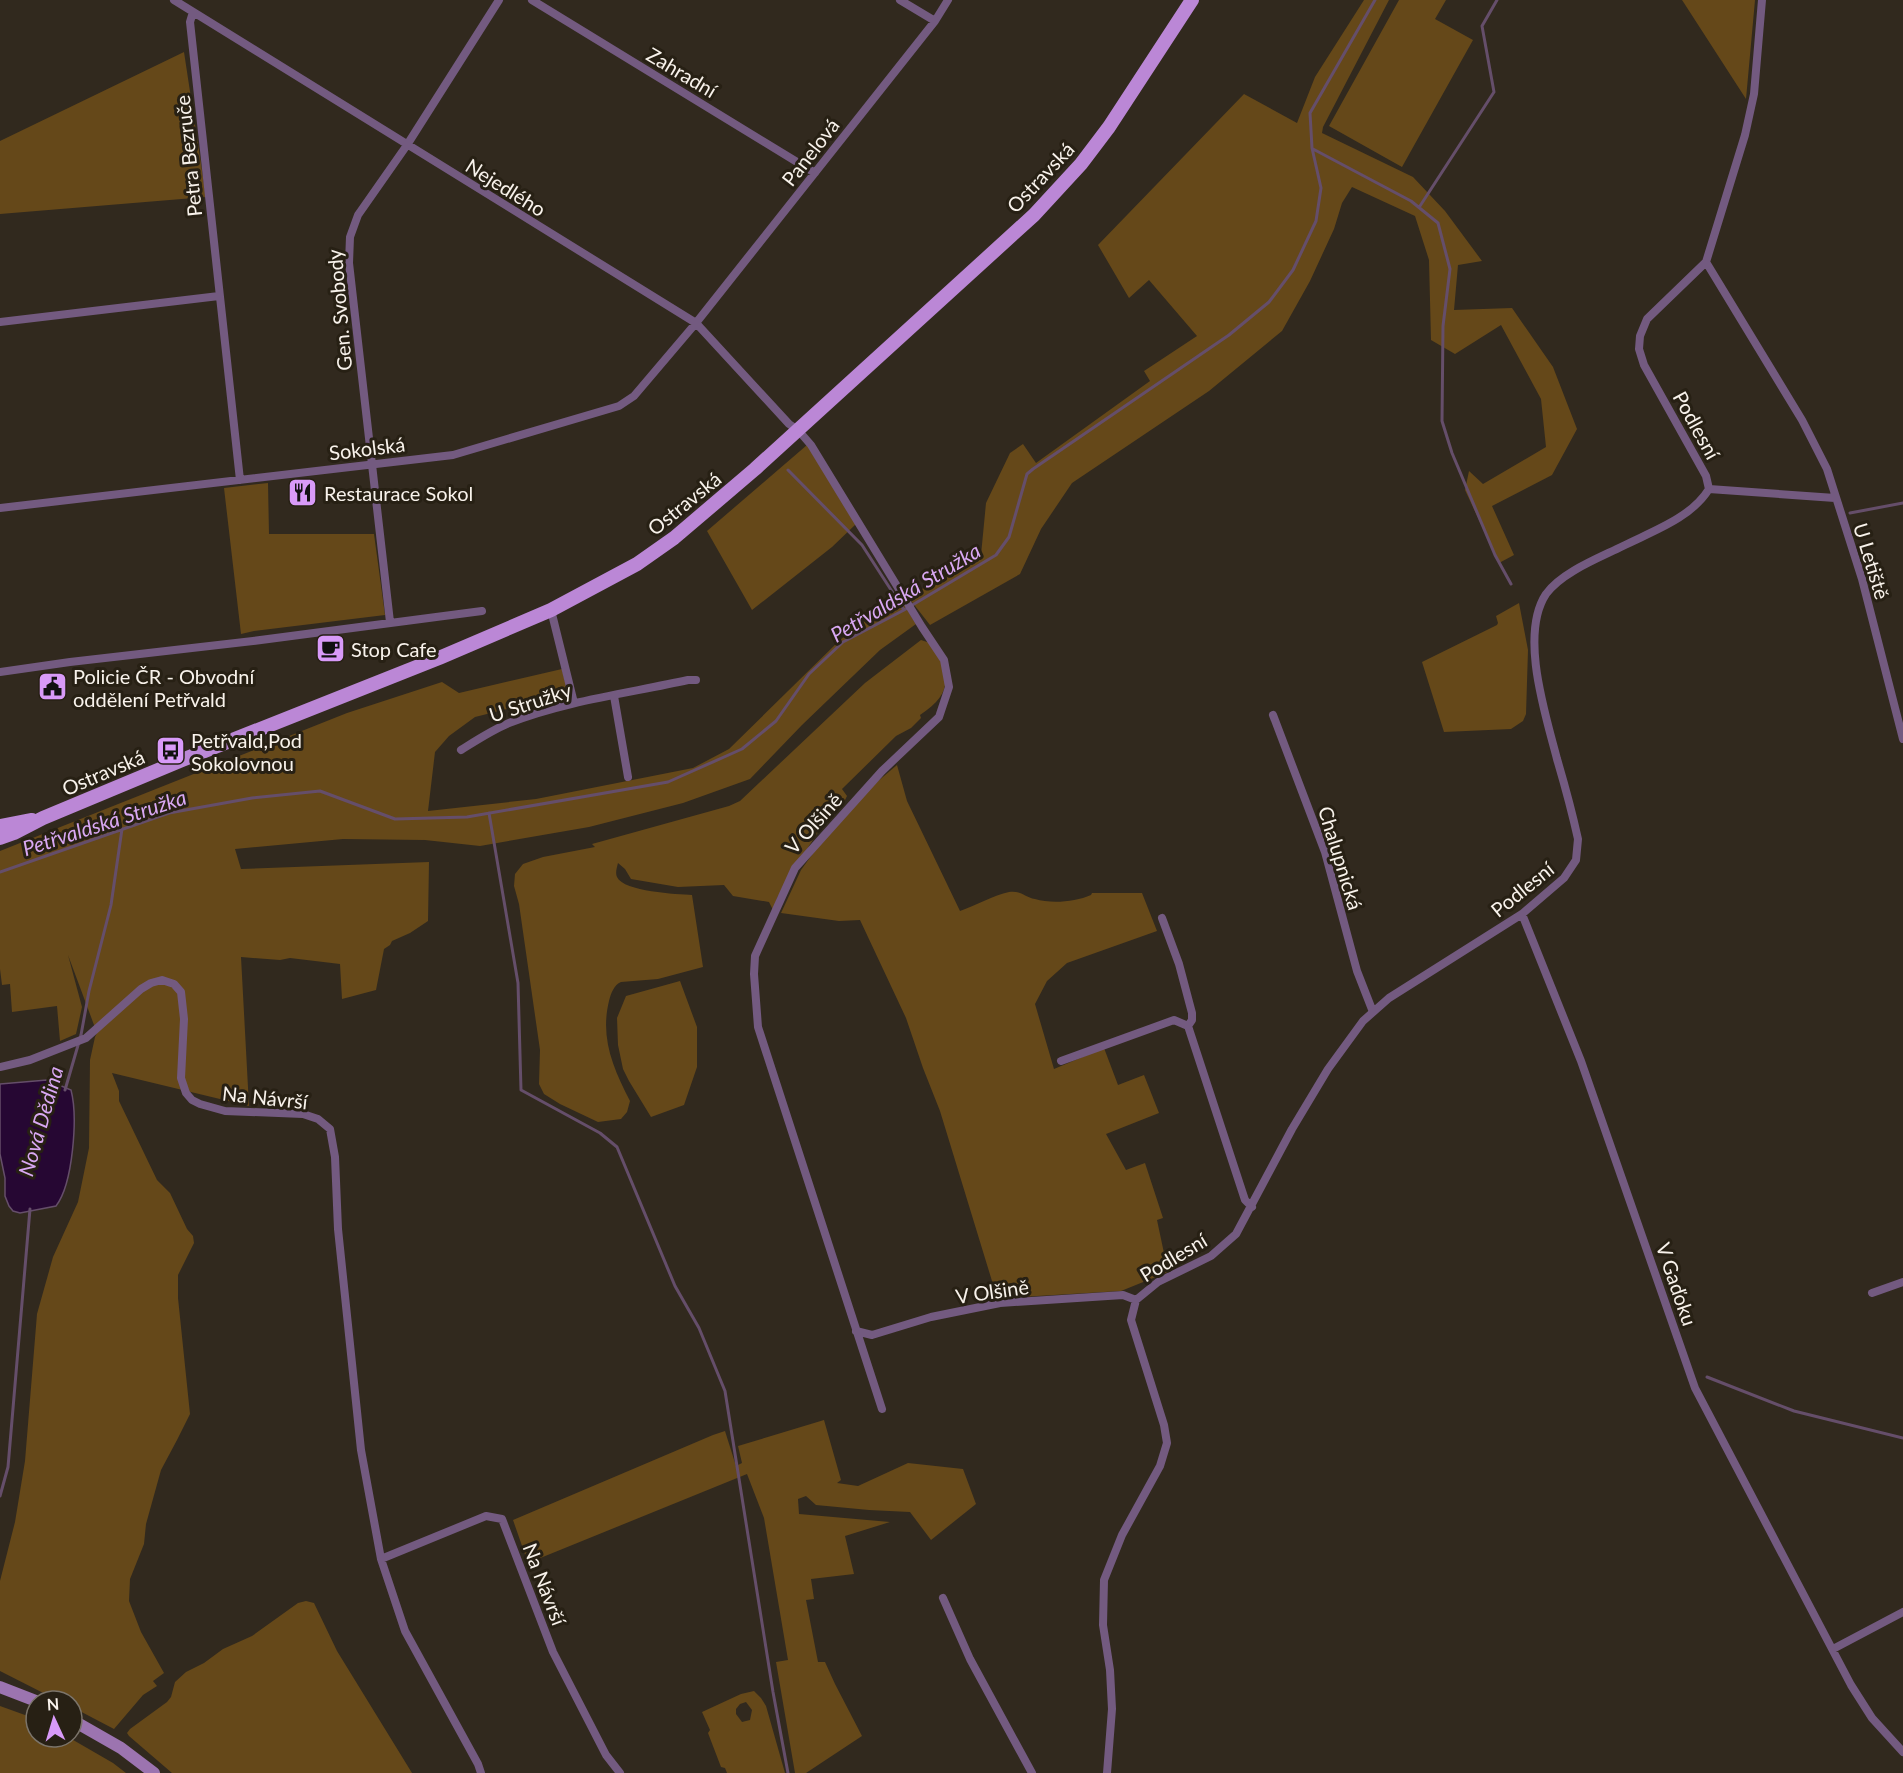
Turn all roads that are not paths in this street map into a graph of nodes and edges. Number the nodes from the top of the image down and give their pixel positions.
1 (174, 0) edge
2 (499, 0) edge
3 (532, 0) edge
4 (900, 0) edge
5 (948, 0) edge
6 (1192, 0) edge
7 (1762, 0) edge
8 (193, 12) junction
9 (935, 21) junction
10 (407, 145) junction
11 (815, 173) junction
12 (1706, 262) junction
13 (219, 296) junction
14 (0, 322) edge
15 (696, 323) junction
16 (798, 430) junction
17 (372, 465) junction
18 (240, 480) junction
19 (1709, 489) junction
20 (1835, 498) junction
21 (0, 508) edge
22 (551, 610) junction
23 (482, 611) dead end
24 (390, 622) junction
25 (0, 672) edge
26 (696, 681) dead end
27 (614, 696) junction
28 (574, 703) junction
29 (1273, 715) dead end
30 (1903, 739) edge
31 (461, 750) dead end
32 (628, 777) dead end
33 (43, 818) junction
34 (0, 826) edge
35 (0, 838) edge
36 (1522, 915) junction
37 (1162, 918) dead end
38 (1373, 1012) junction
39 (1188, 1026) junction
40 (1061, 1061) dead end
41 (0, 1067) edge
42 (1252, 1207) junction
43 (1903, 1282) edge
44 (1872, 1293) dead end
45 (1136, 1300) junction
46 (855, 1330) junction
47 (882, 1409) dead end
48 (381, 1559) junction
49 (944, 1598) dead end
50 (1903, 1612) edge
51 (1833, 1649) junction
52 (0, 1687) edge
53 (24, 1696) edge
54 (84, 1727) edge
55 (1903, 1752) edge
56 (154, 1773) edge
57 (481, 1773) edge
58 (620, 1773) edge
59 (1032, 1773) edge
60 (1107, 1773) edge

1 - 8 street, Nejedlého
2 - 10 street, Gen. Svobody
3 - 11 street, Zahradní
4 - 9 street
5 - 9 street, Panelová
6 - 16 main road, Ostravská
7 - 12 street, Podlesní
8 - 10 street, Nejedlého
8 - 13 street, Petra Bezruče
9 - 11 street, Panelová
10 - 15 street, Nejedlého
10 - 17 street, Gen. Svobody
11 - 15 street, Panelová
12 - 19 street, Podlesní
12 - 20 street, U Letiště
13 - 14 street
13 - 18 street, Petra Bezruče
15 - 16 street, Nejedlého
15 - 17 street, Sokolská
16 - 22 main road, Ostravská
16 - 46 street, V Olšině
17 - 18 street, Sokolská
17 - 24 street, Gen. Svobody
18 - 21 street, Sokolská
19 - 20 street
19 - 36 street, Podlesní
20 - 30 street, U Letiště
22 - 28 street
22 - 33 main road, Ostravská
23 - 24 street
24 - 25 street
26 - 27 street, U Stružky
27 - 28 street, U Stružky
27 - 32 street
28 - 31 street, U Stružky
29 - 38 street, Chalupnická
33 - 34 main road, Ostravská
33 - 35 main road, Ostravská
36 - 38 street, Podlesní
36 - 51 street, V Gaďoku
37 - 39 street
38 - 42 street, Podlesní
39 - 40 street
39 - 42 street
41 - 48 street, Na Návrší
42 - 45 street, Podlesní
43 - 44 street
45 - 46 street, V Olšině
45 - 60 street, Podlesní
46 - 47 street, V Olšině
48 - 57 street, Na Návrší
48 - 58 street, Na Návrší
49 - 59 street
50 - 51 street
51 - 55 street, V Gaďoku
52 - 53 street
54 - 56 street

